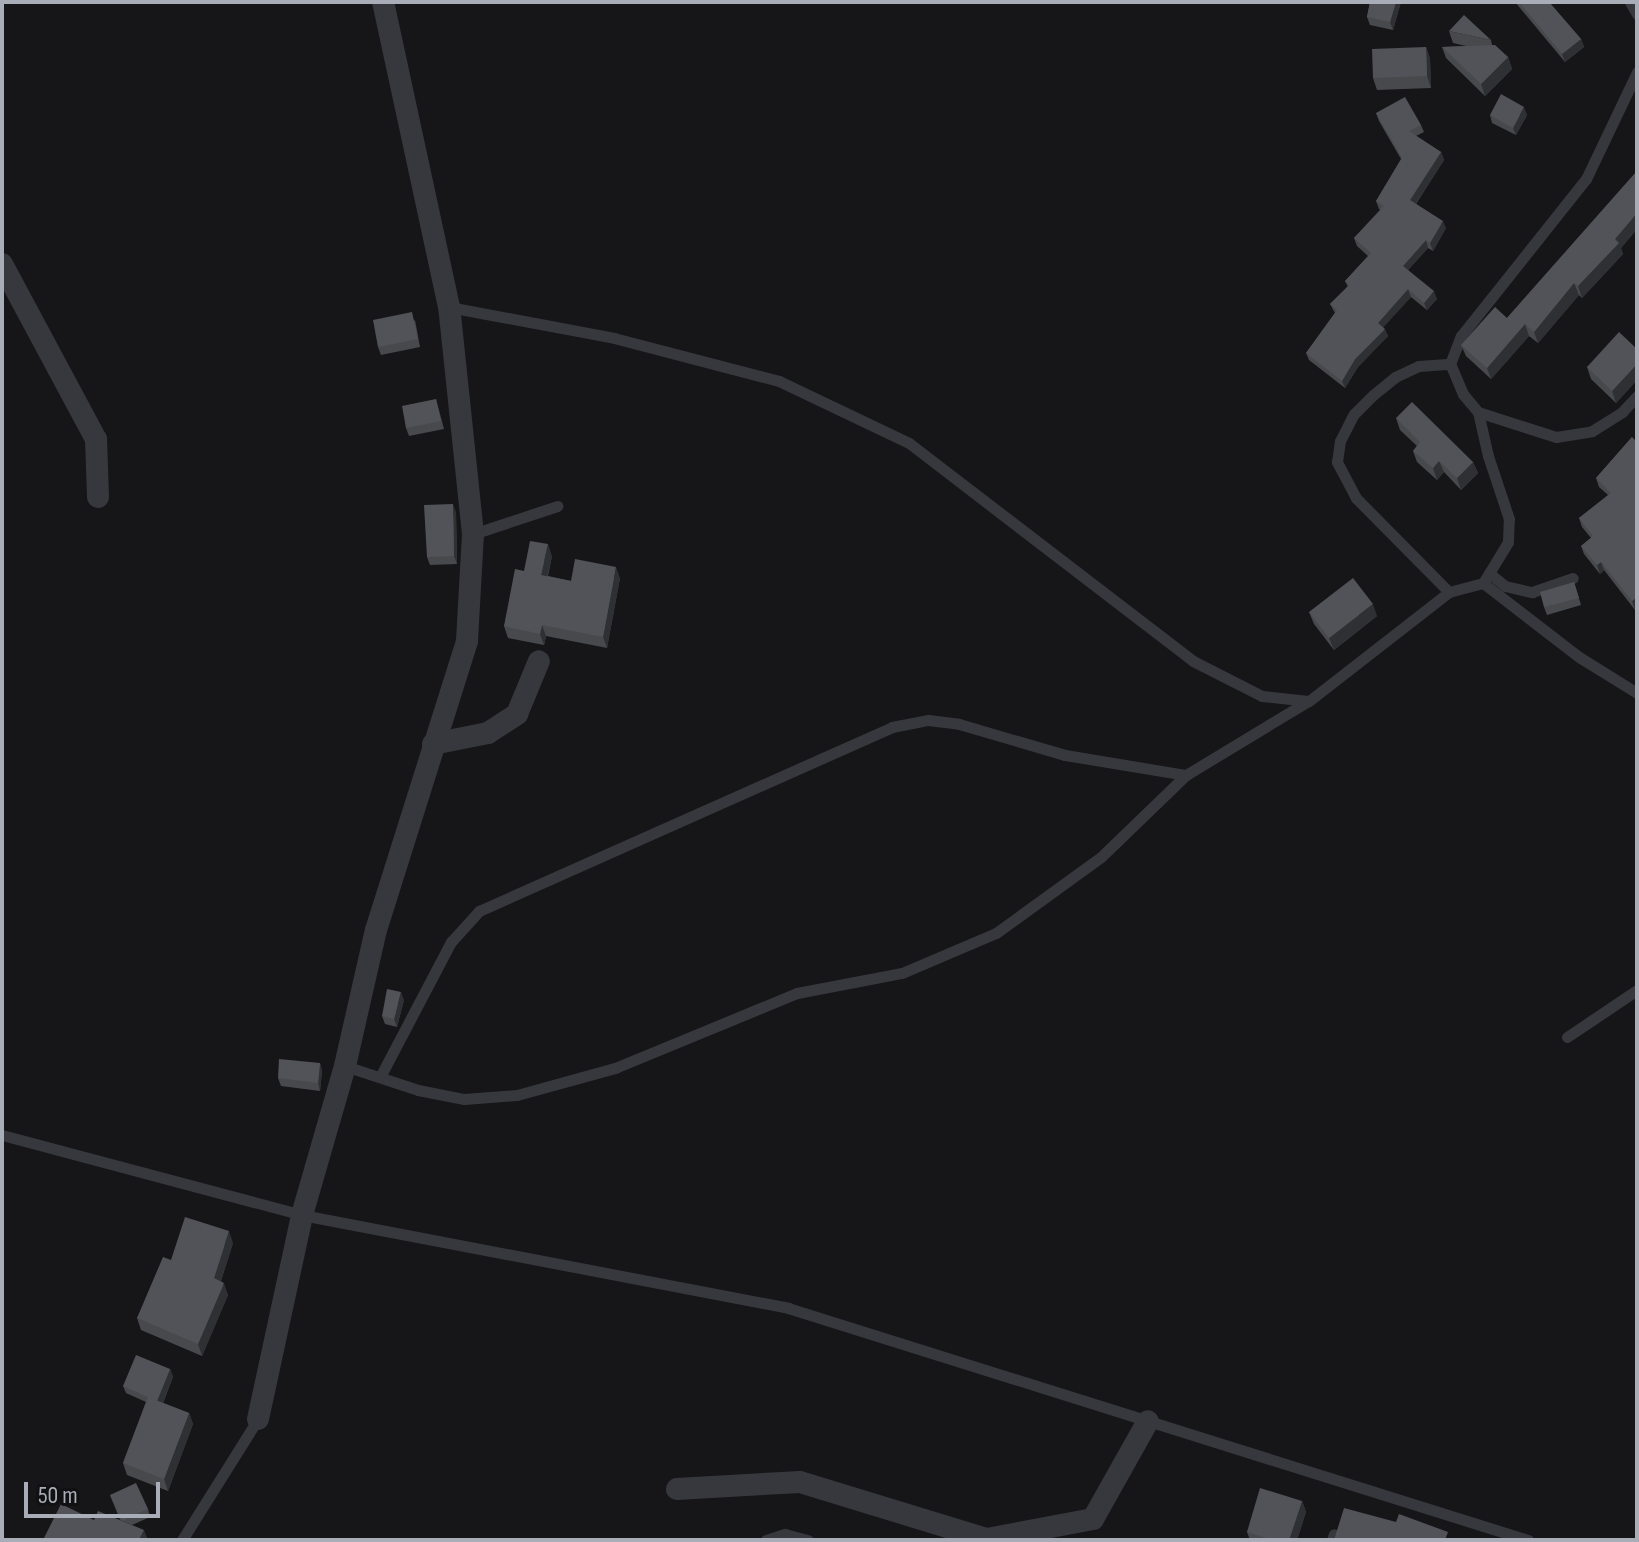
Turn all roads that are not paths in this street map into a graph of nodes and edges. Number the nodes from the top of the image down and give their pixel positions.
1 (383, 2) edge
2 (1630, 2) edge
3 (1637, 14) edge
4 (1637, 72) edge
5 (2, 264) edge
6 (449, 307) junction
7 (1450, 364) junction
8 (1637, 396) edge
9 (1478, 412) junction
10 (98, 497) dead end
11 (557, 506) dead end
12 (473, 534) junction
13 (1486, 578) junction
14 (1573, 578) dead end
15 (1449, 592) junction
16 (539, 661) dead end
17 (1637, 693) edge
18 (1309, 701) junction
19 (433, 744) junction
20 (1186, 775) junction
21 (1637, 990) edge
22 (1567, 1037) dead end
23 (345, 1066) junction
24 (380, 1077) junction
25 (2, 1135) edge
26 (302, 1215) junction
27 (258, 1419) joint
28 (1148, 1421) junction
29 (677, 1489) dead end
30 (182, 1540) edge
31 (766, 1540) edge
32 (808, 1540) edge
33 (1528, 1540) edge

1 - 6 street
2 - 3 lane
4 - 7 lane
5 - 10 street
6 - 12 street
6 - 18 lane
7 - 9 lane
7 - 15 lane
8 - 9 lane
9 - 13 lane
11 - 12 lane
12 - 19 street
13 - 14 lane
13 - 15 lane
13 - 17 lane
15 - 18 lane
16 - 19 street
18 - 20 lane
19 - 23 street
20 - 24 lane
20 - 24 lane
21 - 22 lane
23 - 24 lane
23 - 26 street
25 - 26 lane
26 - 27 street
26 - 28 lane
27 - 30 lane
28 - 29 street
28 - 33 lane
31 - 32 lane

